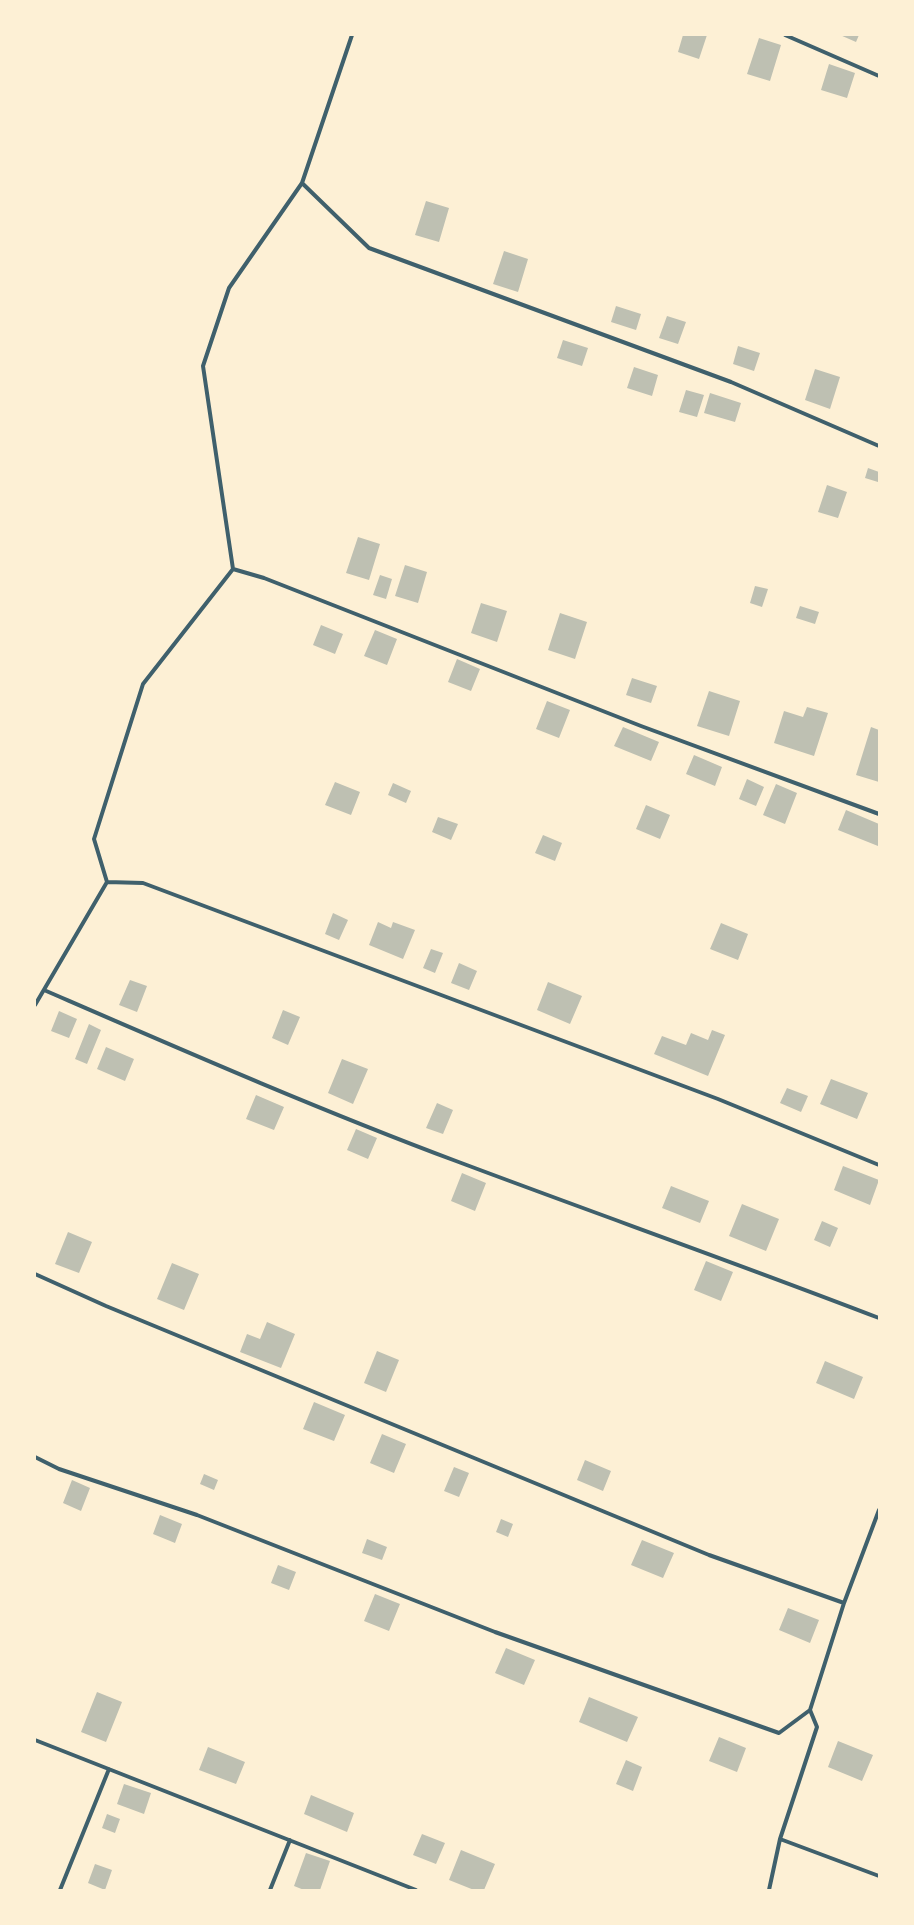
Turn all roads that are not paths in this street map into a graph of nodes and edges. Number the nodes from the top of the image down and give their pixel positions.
1 (352, 35) edge
2 (785, 35) edge
3 (879, 76) edge
4 (302, 183) junction
5 (879, 446) edge
6 (232, 569) junction
7 (879, 814) edge
8 (107, 882) junction
9 (44, 990) junction
10 (35, 1006) edge
11 (879, 1165) edge
12 (35, 1274) edge
13 (879, 1318) edge
14 (35, 1457) edge
15 (879, 1510) edge
16 (844, 1603) junction
17 (810, 1710) junction
18 (35, 1740) edge
19 (109, 1769) junction
20 (780, 1839) junction
21 (290, 1840) junction
22 (879, 1876) edge
23 (60, 1890) edge
24 (270, 1890) edge
25 (416, 1890) edge
26 (768, 1890) edge

1 - 4 lane
2 - 3 lane
4 - 5 lane
4 - 6 lane
6 - 7 lane
6 - 8 lane
8 - 9 lane
8 - 11 lane
9 - 10 lane
9 - 13 lane
12 - 16 lane
14 - 17 lane
15 - 16 lane
16 - 17 lane
17 - 20 lane
18 - 19 lane
19 - 21 lane
19 - 23 lane
20 - 22 lane
20 - 26 lane
21 - 24 lane
21 - 25 lane

